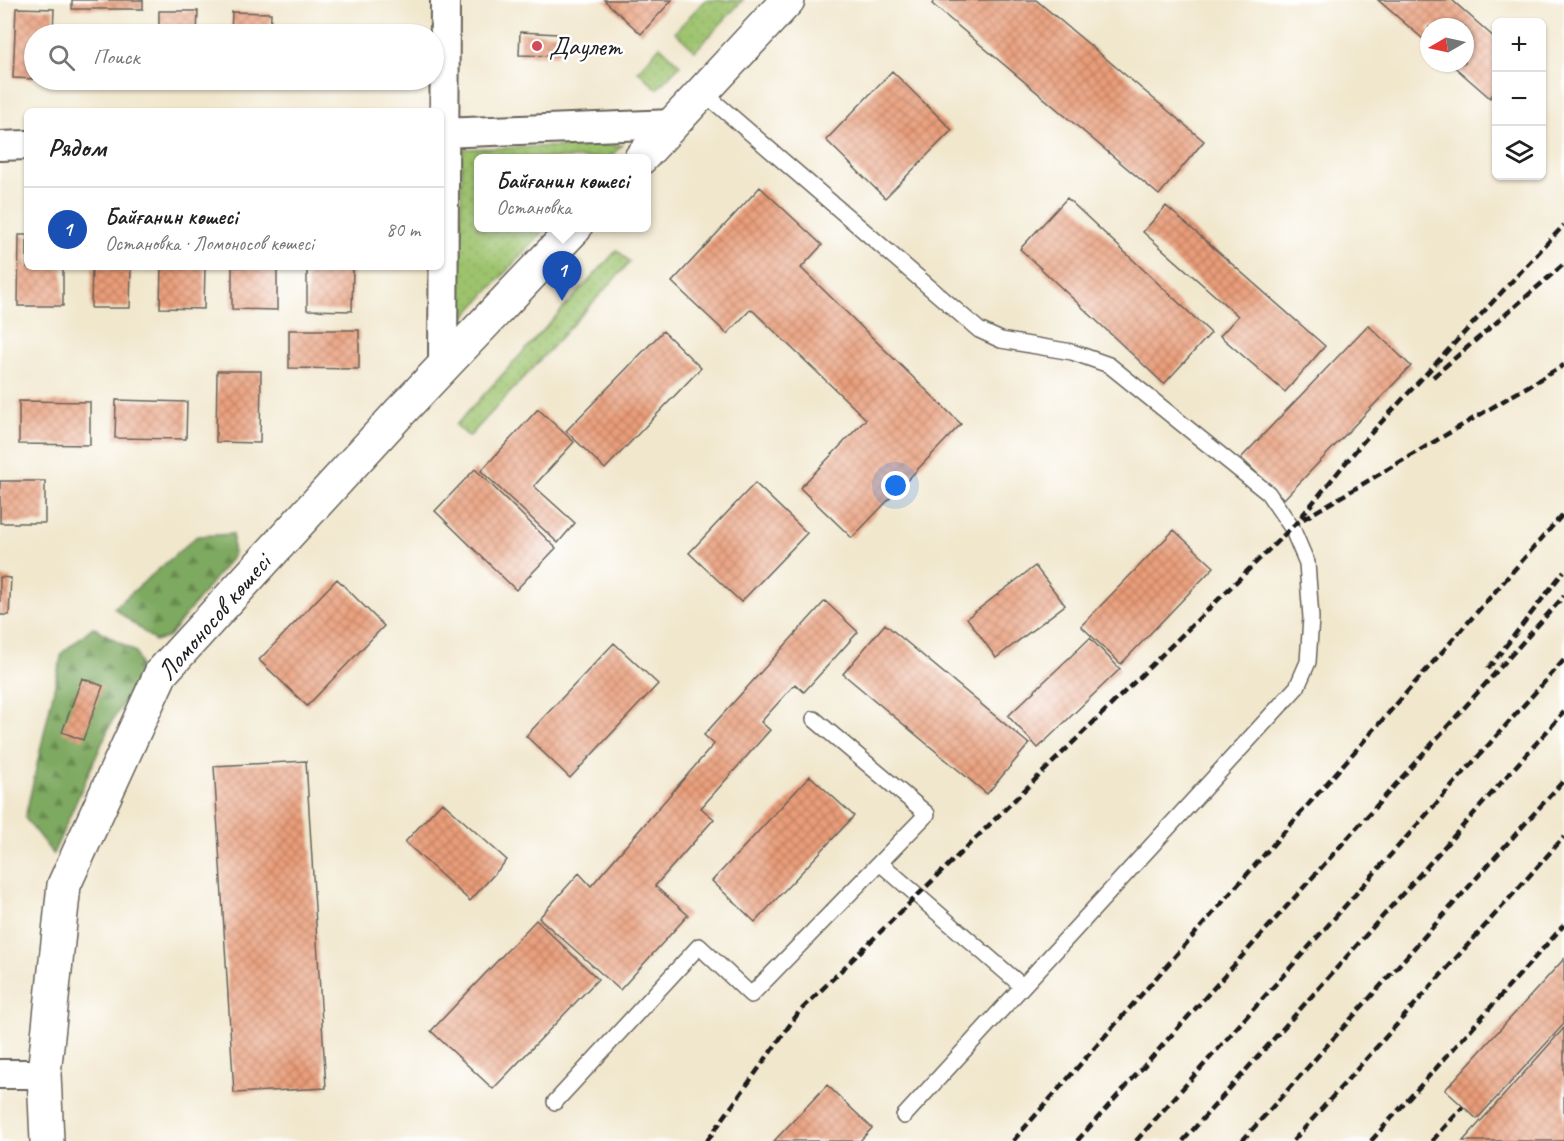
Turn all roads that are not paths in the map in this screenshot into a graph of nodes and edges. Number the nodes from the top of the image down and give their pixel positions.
1 (445, 0) edge
2 (788, 0) edge
3 (444, 66) edge
4 (444, 90) edge
5 (704, 92) junction
6 (443, 108) edge
7 (673, 124) junction
8 (444, 133) edge
9 (24, 145) edge
10 (0, 146) edge
11 (646, 154) edge
12 (571, 232) edge
13 (443, 270) edge
14 (443, 365) junction
15 (814, 719) dead end
16 (880, 863) junction
17 (1022, 986) junction
18 (0, 1074) edge
19 (44, 1074) junction
20 (555, 1102) dead end
21 (904, 1116) dead end
22 (47, 1141) edge

1 - 3 street
2 - 5 street
4 - 6 street
5 - 7 street
5 - 17 lane
7 - 8 street
7 - 11 street
9 - 10 street
12 - 14 street, Ломоносов көшесі
13 - 14 street
14 - 19 street, Ломоносов көшесі
15 - 16 lane
16 - 17 lane
16 - 20 lane
17 - 21 lane
18 - 19 street
19 - 22 street, Ломоносов көшесі

